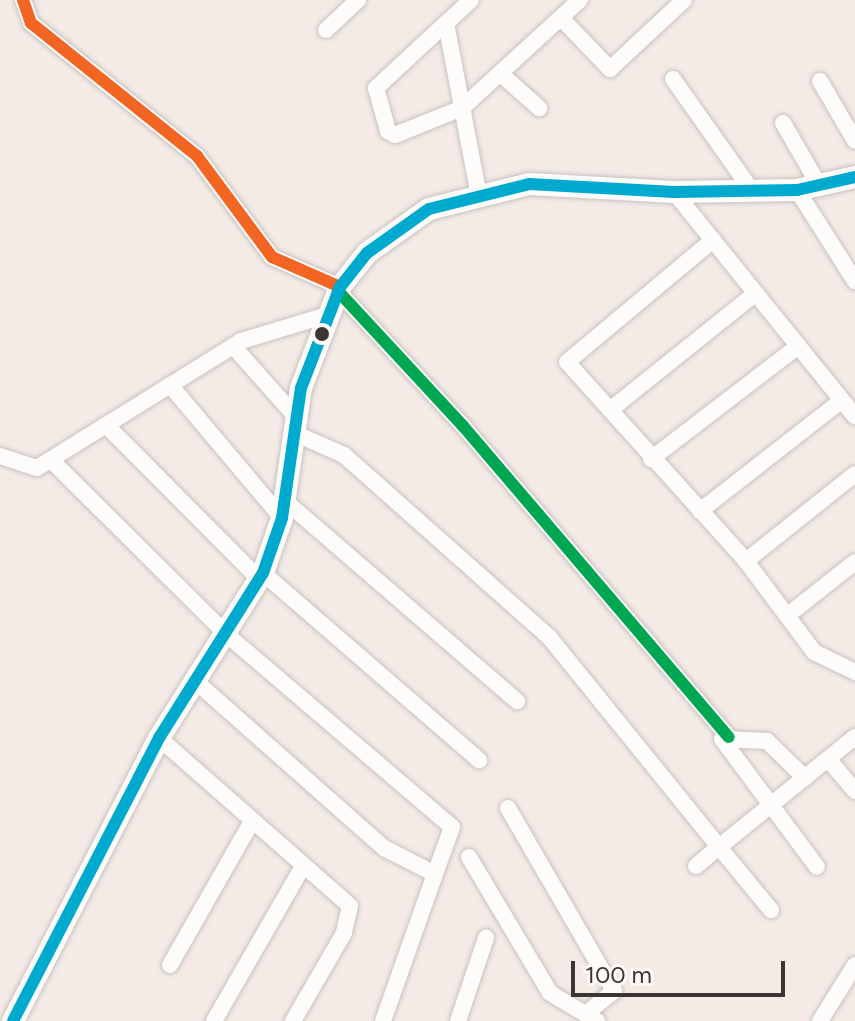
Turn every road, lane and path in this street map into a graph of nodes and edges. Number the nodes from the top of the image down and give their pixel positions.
1 (23, 0) edge
2 (358, 0) edge
3 (471, 0) edge
4 (580, 0) edge
5 (684, 0) edge
6 (561, 18) junction
7 (446, 23) junction
8 (326, 30) dead end
9 (502, 75) junction
10 (673, 79) dead end
11 (820, 81) dead end
12 (462, 108) junction
13 (539, 108) dead end
14 (783, 123) dead end
15 (855, 141) edge
16 (855, 177) edge
17 (750, 188) junction
18 (808, 188) junction
19 (674, 192) junction
20 (479, 196) junction
21 (713, 240) junction
22 (855, 281) edge
23 (339, 289) junction
24 (756, 293) junction
25 (327, 315) junction
26 (233, 346) junction
27 (798, 346) junction
28 (170, 385) junction
29 (842, 400) junction
30 (610, 410) junction
31 (855, 416) edge
32 (106, 425) junction
33 (295, 425) junction
34 (0, 456) edge
35 (651, 459) junction
36 (52, 461) junction
37 (855, 474) edge
38 (283, 509) junction
39 (700, 511) junction
40 (746, 561) junction
41 (855, 562) edge
42 (261, 576) junction
43 (788, 615) junction
44 (226, 634) junction
45 (853, 665) edge
46 (194, 680) junction
47 (517, 701) dead end
48 (729, 737) junction
49 (855, 737) edge
50 (159, 738) junction
51 (828, 759) junction
52 (479, 760) dead end
53 (805, 778) junction
54 (855, 791) edge
55 (508, 808) dead end
56 (769, 808) junction
57 (252, 821) junction
58 (719, 847) junction
59 (469, 857) dead end
60 (303, 866) junction
61 (696, 866) dead end
62 (817, 867) dead end
63 (435, 874) junction
64 (771, 910) dead end
65 (486, 938) dead end
66 (170, 965) dead end
67 (855, 965) edge
68 (592, 1018) edge
69 (13, 1021) edge
70 (214, 1021) edge
71 (293, 1021) edge
72 (383, 1021) edge
73 (458, 1021) edge
74 (820, 1021) edge

1 - 23 street
2 - 8 street
3 - 7 street
4 - 6 street
5 - 6 street
6 - 9 street
7 - 12 street
7 - 12 street
9 - 12 street
9 - 13 street
10 - 17 street
11 - 15 street
12 - 20 street
14 - 18 street
16 - 18 main road
17 - 18 main road
17 - 19 main road
18 - 22 street
19 - 20 main road
19 - 21 street
20 - 23 main road
21 - 24 street
21 - 30 street
23 - 25 main road
23 - 48 street
24 - 27 street
24 - 30 street
25 - 26 street
25 - 33 main road
26 - 28 street
26 - 33 street
27 - 29 street
27 - 35 street
28 - 32 street
28 - 38 street
29 - 31 street
29 - 39 street
30 - 35 street
32 - 36 street
32 - 42 street
33 - 38 main road
33 - 58 street
34 - 36 street
35 - 39 street
36 - 44 street
37 - 40 street
38 - 42 main road
38 - 47 street
39 - 40 street
40 - 43 street
41 - 43 street
42 - 44 main road
42 - 52 street
43 - 45 street
44 - 46 main road
44 - 63 street
46 - 50 main road
46 - 63 street
48 - 53 street
48 - 56 street
49 - 51 street
50 - 57 street
50 - 69 main road
51 - 53 street
51 - 54 street
53 - 56 street
55 - 68 street
56 - 58 street
56 - 62 street
57 - 60 street
57 - 66 street
58 - 61 street
58 - 64 street
59 - 68 street
60 - 70 street
60 - 71 street
63 - 72 street
65 - 73 street
67 - 74 street

